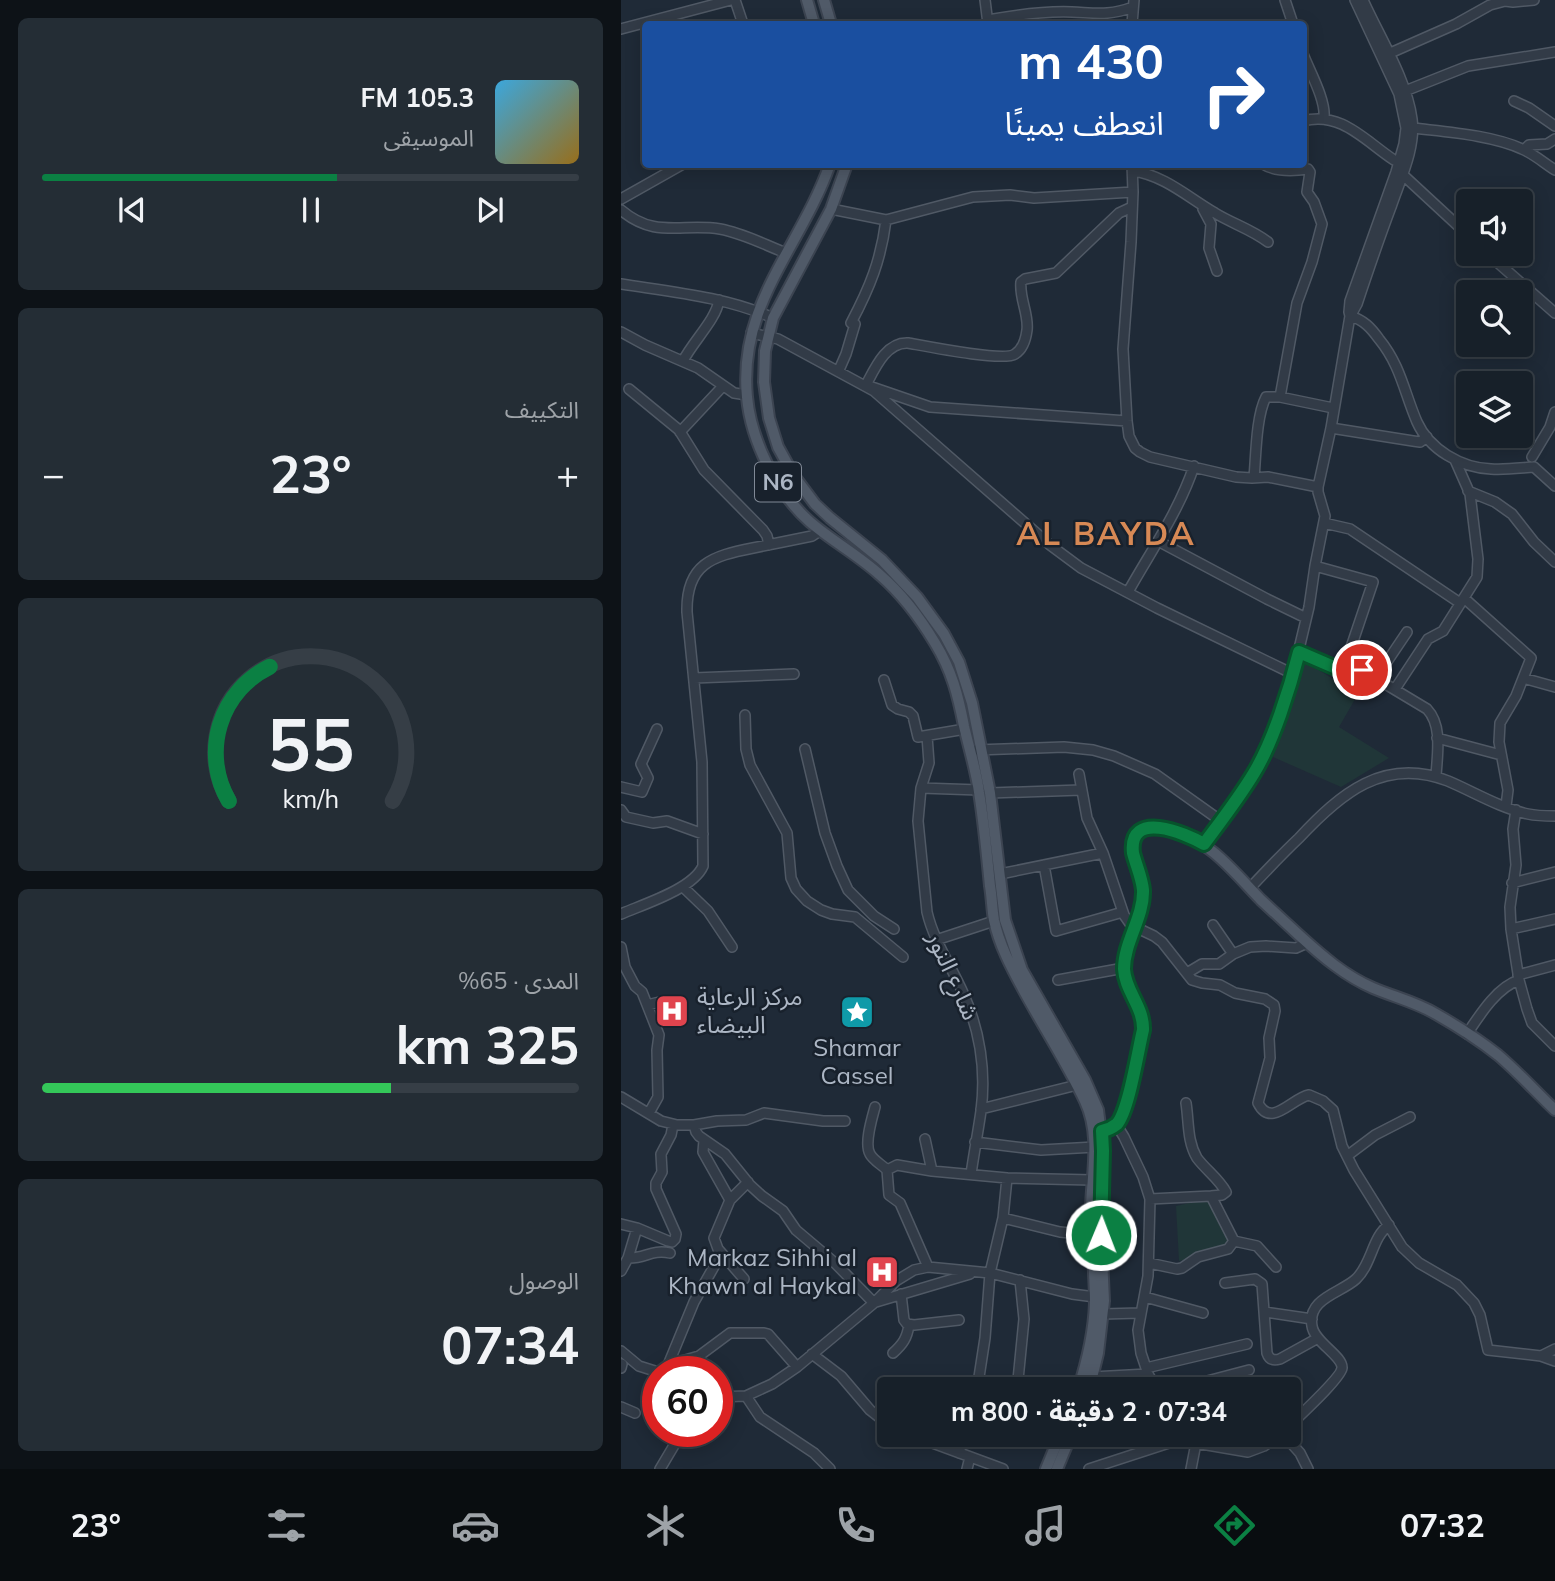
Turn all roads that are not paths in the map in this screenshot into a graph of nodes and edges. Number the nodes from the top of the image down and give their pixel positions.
1 (733, 0) edge
2 (807, 0) edge
3 (824, 0) edge
4 (985, 0) edge
5 (1285, 0) edge
6 (1355, 0) edge
7 (1363, 0) edge
8 (1534, 0) edge
9 (1133, 4) edge
10 (652, 21) edge
11 (742, 21) edge
12 (813, 21) edge
13 (830, 21) edge
14 (988, 21) edge
15 (993, 21) edge
16 (1291, 21) edge
17 (642, 24) edge
18 (621, 29) edge
19 (1555, 52) edge
20 (1388, 54) junction
21 (1307, 64) edge
22 (1405, 91) junction
23 (1514, 101) dead end
24 (1325, 118) junction
25 (1307, 120) edge
26 (1555, 126) edge
27 (1413, 128) junction
28 (1555, 139) edge
29 (1524, 149) junction
30 (1402, 163) junction
31 (676, 168) edge
32 (829, 168) edge
33 (845, 168) edge
34 (1133, 168) edge
35 (1272, 168) edge
36 (1555, 170) edge
37 (1399, 173) junction
38 (1133, 192) junction
39 (621, 199) edge
40 (1200, 204) junction
41 (1132, 207) junction
42 (830, 209) junction
43 (621, 210) edge
44 (886, 220) junction
45 (1456, 224) edge
46 (1268, 242) dead end
47 (786, 253) junction
48 (1502, 266) edge
49 (1217, 271) dead end
50 (621, 284) edge
51 (719, 300) junction
52 (758, 311) junction
53 (1555, 313) edge
54 (1350, 317) junction
55 (773, 318) junction
56 (621, 332) edge
57 (751, 333) junction
58 (767, 336) junction
59 (683, 361) junction
60 (839, 370) junction
61 (866, 385) junction
62 (723, 386) junction
63 (629, 389) dead end
64 (747, 395) junction
65 (1280, 397) junction
66 (1333, 408) junction
67 (1555, 412) edge
68 (1127, 421) junction
69 (1331, 428) junction
70 (681, 432) junction
71 (1427, 437) junction
72 (1532, 457) dead end
73 (1455, 460) junction
74 (1194, 467) junction
75 (1254, 478) junction
76 (1555, 486) edge
77 (1319, 487) junction
78 (1468, 491) junction
79 (830, 518) junction
80 (1324, 523) junction
81 (821, 530) junction
82 (1158, 541) junction
83 (769, 545) junction
84 (1555, 562) edge
85 (1315, 566) junction
86 (1128, 592) junction
87 (1462, 600) junction
88 (1306, 618) junction
89 (1407, 632) dead end
90 (1299, 652) junction
91 (1343, 671) junction
92 (794, 674) dead end
93 (1293, 674) junction
94 (694, 678) junction
95 (1376, 678) junction
96 (1523, 678) junction
97 (884, 680) dead end
98 (1555, 687) edge
99 (1395, 689) junction
100 (745, 715) dead end
101 (657, 729) dead end
102 (965, 729) junction
103 (927, 736) junction
104 (1437, 738) junction
105 (805, 749) dead end
106 (976, 750) junction
107 (1501, 755) junction
108 (1079, 774) dead end
109 (1437, 777) junction
110 (621, 787) edge
111 (921, 788) junction
112 (1081, 790) junction
113 (984, 791) junction
114 (1511, 808) junction
115 (621, 810) edge
116 (1555, 816) edge
117 (1221, 821) junction
118 (703, 834) junction
119 (1204, 844) junction
120 (1103, 853) junction
121 (1044, 865) junction
122 (1555, 872) edge
123 (1000, 874) junction
124 (1512, 883) junction
125 (683, 887) junction
126 (1250, 888) junction
127 (1123, 912) junction
128 (621, 914) edge
129 (1555, 919) edge
130 (994, 921) junction
131 (1213, 925) dead end
132 (1135, 928) junction
133 (894, 929) dead end
134 (1511, 929) junction
135 (936, 940) junction
136 (1308, 943) junction
137 (621, 947) edge
138 (732, 947) dead end
139 (1233, 954) junction
140 (903, 957) dead end
141 (1555, 965) edge
142 (1124, 968) junction
143 (1187, 973) junction
144 (1518, 977) junction
145 (1058, 980) dead end
146 (664, 1001) dead end
147 (647, 1005) junction
148 (1467, 1034) junction
149 (1555, 1046) edge
150 (1077, 1085) junction
151 (621, 1097) edge
152 (1186, 1103) dead end
153 (875, 1107) dead end
154 (981, 1109) junction
155 (1555, 1110) edge
156 (649, 1113) junction
157 (1410, 1117) dead end
158 (845, 1121) dead end
159 (1116, 1124) junction
160 (673, 1125) junction
161 (694, 1125) junction
162 (1102, 1131) junction
163 (925, 1139) dead end
164 (704, 1140) junction
165 (975, 1142) junction
166 (1095, 1147) junction
167 (1347, 1156) junction
168 (887, 1170) junction
169 (932, 1171) junction
170 (971, 1174) junction
171 (1007, 1178) junction
172 (1092, 1180) junction
173 (748, 1182) junction
174 (1211, 1196) junction
175 (1150, 1199) junction
176 (730, 1200) junction
177 (1003, 1218) junction
178 (621, 1224) edge
179 (1389, 1225) junction
180 (637, 1228) junction
181 (1091, 1235) junction
182 (1234, 1241) junction
183 (670, 1253) dead end
184 (721, 1254) junction
185 (628, 1258) junction
186 (1149, 1263) junction
187 (928, 1267) junction
188 (1276, 1267) dead end
189 (621, 1271) edge
190 (986, 1273) junction
191 (744, 1279) dead end
192 (1020, 1280) junction
193 (1225, 1283) dead end
194 (901, 1294) junction
195 (1095, 1297) junction
196 (1145, 1297) junction
197 (874, 1303) junction
198 (1203, 1312) dead end
199 (1265, 1312) junction
200 (1140, 1313) junction
201 (1103, 1314) junction
202 (1312, 1319) junction
203 (959, 1320) dead end
204 (909, 1325) junction
205 (1318, 1338) junction
206 (1247, 1344) dead end
207 (1555, 1349) edge
208 (621, 1350) edge
209 (893, 1353) dead end
210 (812, 1354) junction
211 (671, 1356) edge
212 (699, 1356) edge
213 (1541, 1356) junction
214 (1555, 1361) edge
215 (624, 1364) edge
216 (642, 1367) edge
217 (797, 1367) junction
218 (1249, 1370) dead end
219 (1147, 1371) junction
220 (980, 1377) edge
221 (1018, 1377) edge
222 (1081, 1377) edge
223 (1092, 1377) joint
224 (1150, 1377) edge
225 (1222, 1377) edge
226 (733, 1396) edge
227 (746, 1396) junction
228 (621, 1407) edge
229 (635, 1413) dead end
230 (1301, 1414) edge
231 (877, 1416) edge
232 (673, 1447) edge
233 (943, 1447) edge
234 (961, 1447) edge
235 (1055, 1447) edge
236 (1066, 1447) edge
237 (1151, 1447) edge
238 (1195, 1447) edge
239 (1222, 1447) edge
240 (1261, 1447) edge
241 (1294, 1447) edge
242 (959, 1453) junction
243 (970, 1457) junction
244 (660, 1469) edge
245 (830, 1469) edge
246 (967, 1469) edge
247 (1003, 1469) edge
248 (1046, 1469) edge
249 (1057, 1469) edge
250 (1089, 1469) edge
251 (1191, 1469) edge
252 (1308, 1469) edge

1 - 10 street
1 - 11 street
2 - 12 main road
3 - 13 main road
4 - 14 street
5 - 16 street
6 - 30 street
7 - 20 street
8 - 20 street
9 - 15 street
17 - 18 street
19 - 22 street
20 - 22 street
21 - 24 street
22 - 27 street
23 - 26 street
24 - 25 street
24 - 30 street
27 - 29 street
27 - 30 street
28 - 29 street
29 - 36 street
30 - 37 street
31 - 39 street
32 - 47 main road, N6
33 - 42 main road, N6
34 - 38 street
34 - 40 street
35 - 65 street
37 - 45 street
37 - 54 street
38 - 41 street
38 - 44 street
40 - 46 street
40 - 49 street
41 - 61 street
41 - 68 street
42 - 44 street
42 - 55 main road, N6
43 - 47 street
44 - 60 street
47 - 52 main road, N6
48 - 53 street
50 - 51 street
51 - 52 street
51 - 59 street
52 - 55 street
52 - 57 main road, N6
54 - 66 street
54 - 71 street
55 - 58 main road, N6
56 - 59 street
57 - 58 street
57 - 64 main road, N6
58 - 60 street
58 - 79 main road, N6
59 - 62 street
60 - 61 street
61 - 68 street
61 - 86 street
62 - 64 street
62 - 70 street
63 - 70 street
64 - 81 main road, N6
65 - 66 street
65 - 75 street
66 - 69 street
67 - 72 street
68 - 74 street
69 - 71 street
69 - 77 street
70 - 83 street
71 - 73 street
73 - 76 street
73 - 78 street
74 - 75 street
74 - 82 street
75 - 77 street
77 - 80 street
78 - 84 street
78 - 87 street
79 - 81 main road
79 - 106 main road, N6
80 - 85 street
80 - 87 street
81 - 83 street
81 - 102 main road, N6
82 - 86 street
82 - 88 street
83 - 94 street
85 - 88 street
85 - 91 street
86 - 93 street
87 - 96 street
87 - 99 street
88 - 90 street
89 - 95 street
90 - 91 street
90 - 93 street
91 - 95 street
92 - 94 street
93 - 117 street
94 - 118 street
95 - 99 street
96 - 98 street
96 - 107 street
97 - 103 street
99 - 104 street
100 - 140 street
101 - 110 street
102 - 103 street
102 - 106 main road, N6
103 - 111 street, شارع النور
104 - 107 street
104 - 109 street
105 - 133 street
106 - 113 main road
106 - 117 street
107 - 114 street
108 - 112 street
109 - 114 street
109 - 126 street
111 - 113 street
111 - 135 street, شارع النور
112 - 113 street
112 - 120 street
113 - 123 main road
113 - 130 main road
114 - 116 street
114 - 124 street
115 - 118 street
117 - 119 street
118 - 125 street
119 - 126 main road
119 - 132 main road
120 - 121 street
120 - 127 street
121 - 123 street
121 - 127 street
122 - 124 street
123 - 162 main road
124 - 134 street
125 - 128 street
125 - 138 street
126 - 136 main road
127 - 132 street
129 - 134 street
130 - 135 street
130 - 150 main road
131 - 139 street
132 - 142 main road
132 - 143 street
134 - 144 street
135 - 154 street, شارع النور
136 - 139 street
136 - 148 main road
137 - 147 street
139 - 143 street
141 - 144 street
142 - 145 street
142 - 159 main road
143 - 167 street
144 - 148 street
144 - 149 street
146 - 147 street
147 - 156 street
148 - 155 main road
150 - 154 street
150 - 166 main road
151 - 156 street
152 - 174 street
153 - 168 street
154 - 165 street, شارع النور
156 - 160 street
157 - 167 street
158 - 161 street
159 - 162 main road
159 - 175 street
160 - 161 street
160 - 180 street
161 - 164 street
162 - 201 main road
163 - 169 street
164 - 173 street
164 - 176 street
165 - 166 street
165 - 170 street, شارع النور
166 - 172 main road
167 - 179 street
168 - 169 street
168 - 187 street
169 - 170 street
170 - 171 street
171 - 172 street
171 - 177 street
172 - 181 main road
173 - 176 street
173 - 197 street
174 - 175 street
174 - 182 street
175 - 186 street
176 - 184 street
177 - 181 street
177 - 190 street
178 - 180 street
179 - 202 street
179 - 213 street
180 - 185 street
181 - 195 main road
182 - 186 street
182 - 188 street
183 - 185 street
184 - 191 street
184 - 211 street
185 - 189 street
186 - 196 street
187 - 190 street
187 - 197 street
190 - 192 street
190 - 194 street
190 - 220 street
192 - 195 street
192 - 221 street
193 - 199 street
194 - 197 street
194 - 204 street
195 - 222 main road
196 - 198 street
196 - 200 street
197 - 210 street
199 - 202 street
199 - 205 street
200 - 201 street
200 - 219 street
201 - 223 main road
202 - 205 street
203 - 204 street
204 - 209 street
205 - 230 street
206 - 219 street
207 - 213 street
208 - 215 street
210 - 217 street
210 - 231 street
212 - 217 street
213 - 214 street
215 - 216 street
217 - 227 street
218 - 225 street
219 - 223 street
219 - 224 street
226 - 227 street
227 - 245 street
228 - 229 street
232 - 244 street
233 - 242 street
234 - 242 street
235 - 248 main road
236 - 249 main road
237 - 250 street
238 - 251 street
239 - 240 street
241 - 252 street
242 - 243 street
243 - 246 street
243 - 247 street

